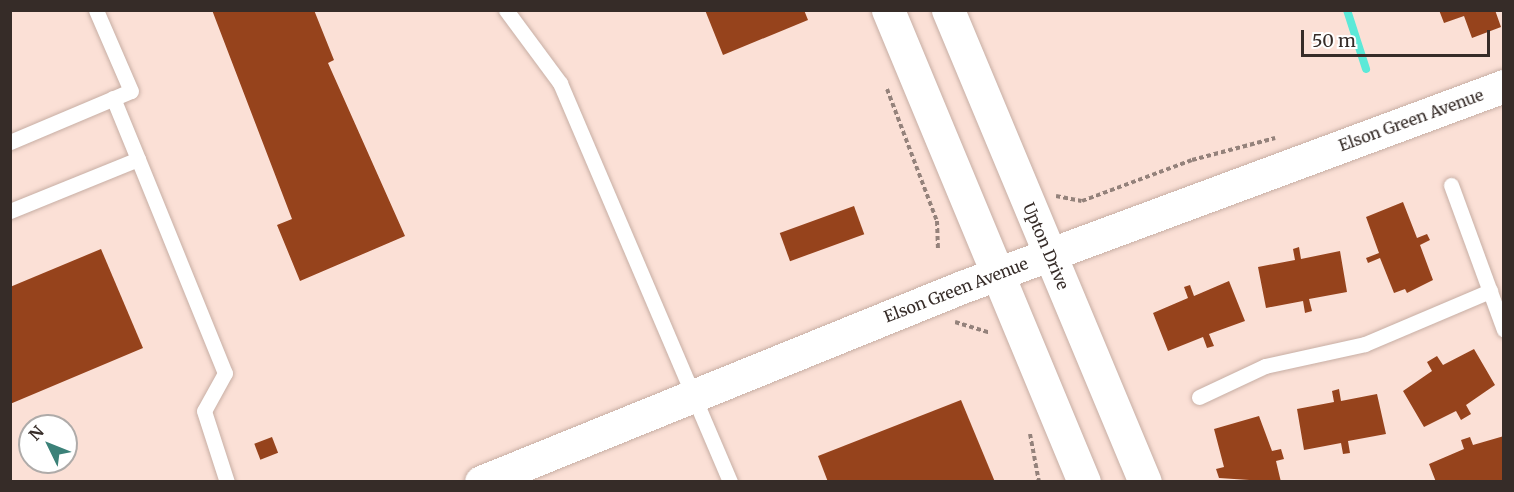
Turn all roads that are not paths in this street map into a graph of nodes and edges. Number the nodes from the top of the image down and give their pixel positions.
1 (96, 10) edge
2 (506, 10) edge
3 (888, 10) edge
4 (948, 10) edge
5 (1503, 86) edge
6 (113, 98) junction
7 (10, 142) edge
8 (138, 159) junction
9 (1451, 185) dead end
10 (10, 211) edge
11 (1049, 254) junction
12 (998, 274) junction
13 (1490, 291) junction
14 (1503, 330) edge
15 (696, 393) junction
16 (1199, 397) dead end
17 (227, 482) edge
18 (481, 482) edge
19 (729, 482) edge
20 (1084, 482) edge
21 (1145, 482) edge

1 - 6 lane
2 - 15 lane
3 - 12 street
4 - 11 street, Upton Drive
5 - 11 street, Elson Green Avenue
6 - 7 lane
6 - 8 lane
8 - 10 lane
8 - 17 lane
9 - 13 lane
11 - 12 street, Elson Green Avenue
11 - 21 street, Upton Drive
12 - 15 street, Elson Green Avenue
12 - 20 street
13 - 14 lane
13 - 16 lane
15 - 18 street, Elson Green Avenue
15 - 19 lane

